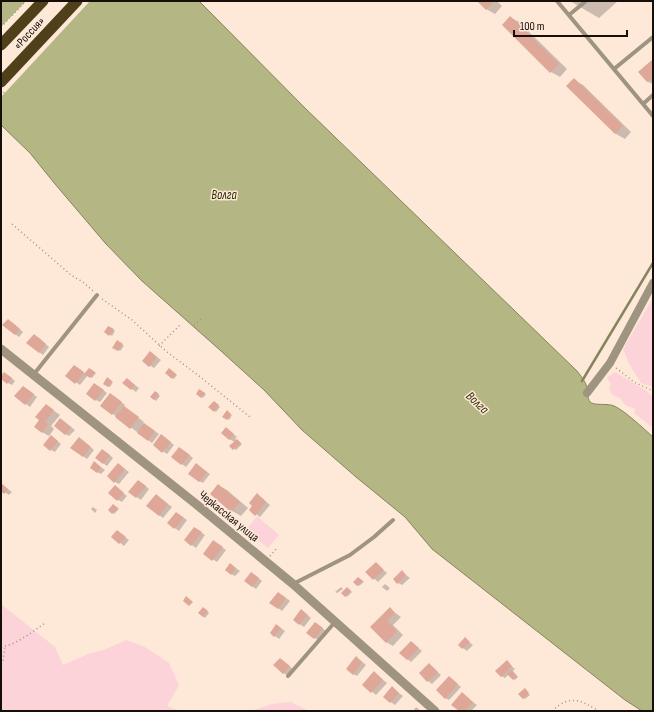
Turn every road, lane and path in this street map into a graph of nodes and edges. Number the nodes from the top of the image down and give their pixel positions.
1 (26, 1) edge
2 (44, 1) edge
3 (77, 1) edge
4 (557, 1) edge
5 (586, 1) edge
6 (569, 15) junction
7 (1, 27) edge
8 (653, 37) edge
9 (1, 45) edge
10 (614, 69) junction
11 (1, 82) edge
12 (653, 95) edge
13 (643, 104) junction
14 (653, 116) edge
15 (12, 224) dead end
16 (653, 283) edge
17 (97, 295) junction
18 (201, 319) dead end
19 (181, 324) dead end
20 (194, 326) dead end
21 (160, 346) junction
22 (1, 349) edge
23 (610, 364) junction
24 (34, 375) junction
25 (653, 392) edge
26 (587, 393) dead end
27 (250, 417) dead end
28 (393, 520) dead end
29 (293, 584) junction
30 (335, 622) junction
31 (45, 623) dead end
32 (1, 646) edge
33 (5, 647) junction
34 (1, 664) edge
35 (288, 676) dead end
36 (435, 711) edge
37 (552, 711) edge
38 (599, 711) edge

1 - 7 path
2 - 9 highway, «Россия»
3 - 11 highway, «Россия»
4 - 6 lane
5 - 6 lane
6 - 10 lane
8 - 10 lane
10 - 13 lane
12 - 13 lane
13 - 14 lane
15 - 17 path
16 - 23 street
17 - 21 path
17 - 24 lane
18 - 20 path
19 - 21 path
21 - 27 path
22 - 24 street, Черкасская улица
23 - 25 path
23 - 26 street
24 - 29 street, Черкасская улица
28 - 29 lane
29 - 30 street, Черкасская улица
30 - 35 lane
30 - 36 street, Черкасская улица
31 - 33 path
32 - 33 path
33 - 34 path
37 - 38 path

